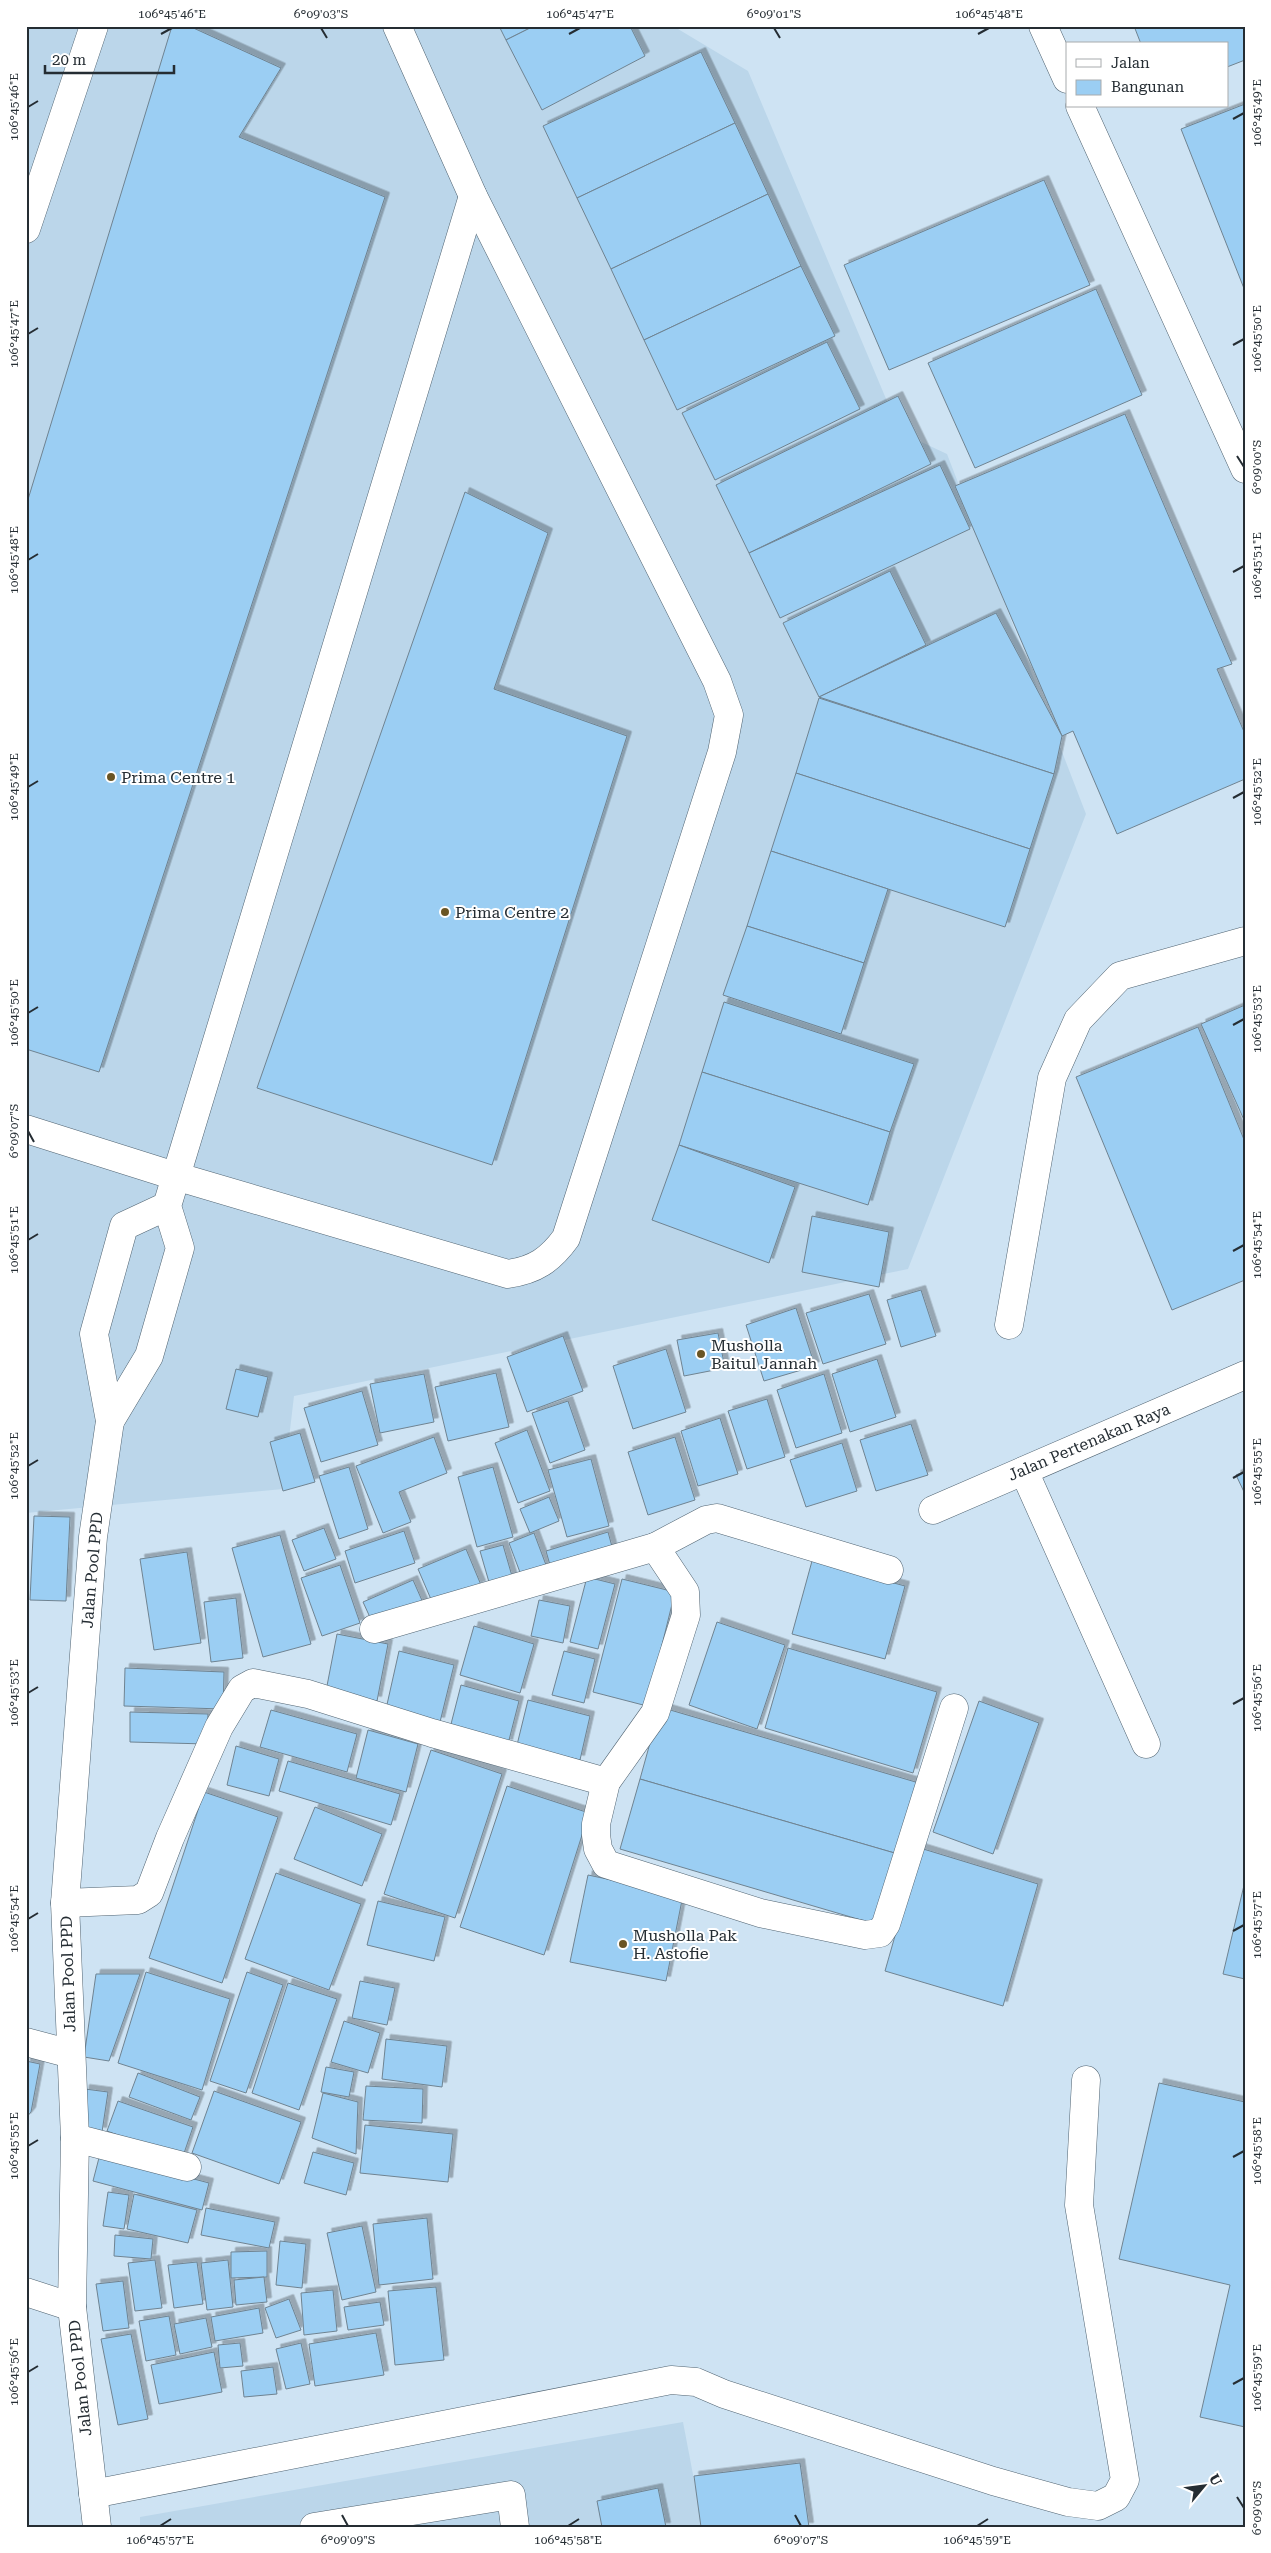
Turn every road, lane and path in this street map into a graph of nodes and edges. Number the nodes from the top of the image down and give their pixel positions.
1 (94, 26) edge
2 (397, 26) edge
3 (1043, 26) edge
4 (1066, 77) edge
5 (1081, 108) edge
6 (473, 196) junction
7 (26, 229) edge
8 (1245, 470) edge
9 (1245, 940) edge
10 (26, 1129) edge
11 (175, 1176) junction
12 (167, 1206) junction
13 (1009, 1325) dead end
14 (1245, 1375) edge
15 (110, 1421) junction
16 (1024, 1471) junction
17 (933, 1510) dead end
18 (655, 1547) junction
19 (889, 1570) dead end
20 (374, 1629) dead end
21 (954, 1708) dead end
22 (1146, 1744) dead end
23 (606, 1782) junction
24 (65, 1903) junction
25 (26, 2042) edge
26 (71, 2054) junction
27 (1086, 2080) dead end
28 (74, 2138) junction
29 (187, 2167) dead end
30 (26, 2292) edge
31 (72, 2307) junction
32 (93, 2494) junction
33 (97, 2527) edge
34 (314, 2527) edge
35 (516, 2527) edge

1 - 7 street
2 - 6 street
3 - 4 street
5 - 8 street
6 - 11 street
6 - 11 street
9 - 13 street
10 - 11 street
11 - 12 street
12 - 15 street, Jalan Pool PPD
12 - 15 street, Jalan Pool PPD
14 - 16 street, Jalan Pertenakan Raya
15 - 24 street, Jalan Pool PPD
16 - 17 street, Jalan Pertenakan Raya
16 - 22 street
18 - 19 street
18 - 20 street
18 - 23 street
21 - 23 street
23 - 24 street
24 - 26 street, Jalan Pool PPD
25 - 26 street
26 - 28 street, Jalan Pool PPD
27 - 32 street
28 - 29 street
28 - 31 street, Jalan Pool PPD
30 - 31 street
31 - 32 street, Jalan Pool PPD
32 - 33 street, Jalan Pool PPD
34 - 35 street

